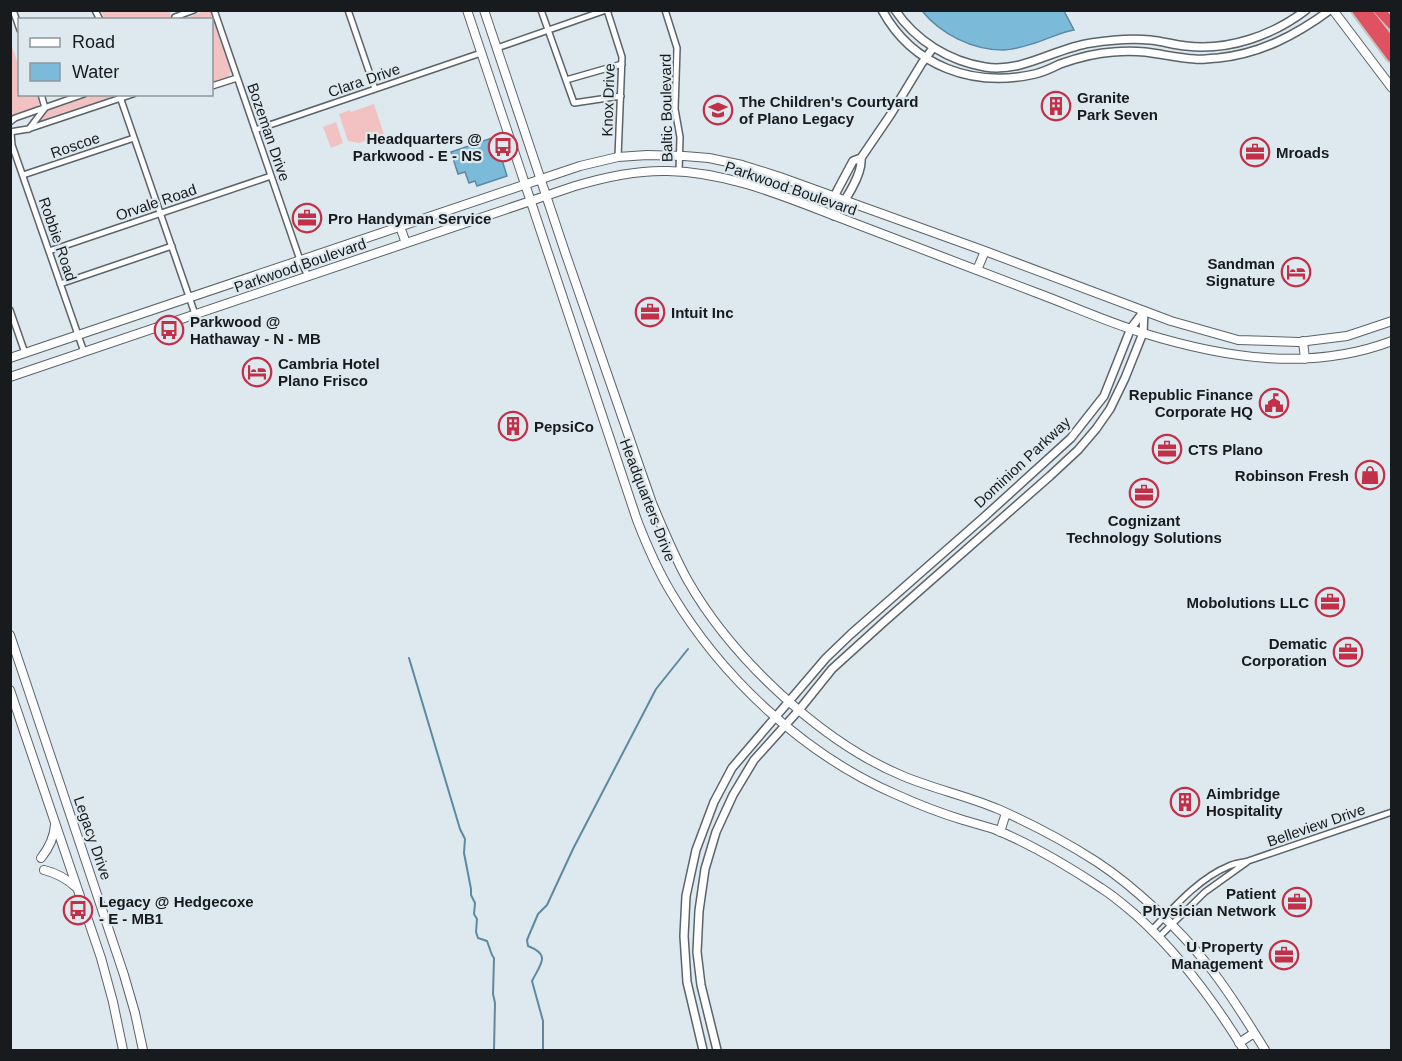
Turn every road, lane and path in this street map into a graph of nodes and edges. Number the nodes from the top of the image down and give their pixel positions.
1 (13, 10) edge
2 (194, 10) edge
3 (214, 10) edge
4 (348, 10) edge
5 (467, 10) edge
6 (484, 10) edge
7 (541, 10) edge
8 (606, 10) edge
9 (665, 10) edge
10 (882, 10) edge
11 (895, 10) edge
12 (1305, 10) edge
13 (1331, 10) edge
14 (1357, 10) edge
15 (1366, 10) edge
16 (1379, 10) edge
17 (174, 16) edge
18 (18, 24) edge
19 (1392, 24) edge
20 (548, 30) junction
21 (1095, 42) junction
22 (1241, 42) junction
23 (1392, 44) edge
24 (497, 48) junction
25 (933, 48) junction
26 (481, 53) junction
27 (1096, 54) junction
28 (1243, 54) junction
29 (1392, 57) edge
30 (926, 58) junction
31 (622, 64) junction
32 (237, 78) junction
33 (566, 80) junction
34 (213, 86) edge
35 (1392, 88) edge
36 (375, 89) junction
37 (42, 96) edge
38 (78, 96) edge
39 (621, 96) junction
40 (120, 97) edge
41 (45, 108) junction
42 (10, 122) edge
43 (28, 129) junction
44 (255, 130) junction
45 (11, 133) edge
46 (134, 138) junction
47 (680, 155) junction
48 (618, 157) junction
49 (861, 158) junction
50 (679, 172) junction
51 (23, 175) junction
52 (271, 176) junction
53 (541, 179) junction
54 (525, 185) junction
55 (547, 195) junction
56 (834, 197) junction
57 (531, 201) junction
58 (845, 201) junction
59 (160, 213) junction
60 (834, 216) junction
61 (400, 227) junction
62 (406, 243) junction
63 (171, 246) junction
64 (49, 251) junction
65 (985, 251) junction
66 (300, 260) junction
67 (977, 270) junction
68 (308, 276) junction
69 (300, 279) junction
70 (60, 284) junction
71 (189, 297) junction
72 (10, 310) edge
73 (1144, 311) junction
74 (195, 314) junction
75 (1392, 321) edge
76 (1131, 328) junction
77 (1143, 333) junction
78 (78, 335) junction
79 (1303, 341) junction
80 (1392, 341) edge
81 (84, 352) junction
82 (25, 353) junction
83 (10, 358) edge
84 (1305, 359) junction
85 (10, 377) edge
86 (1088, 417) junction
87 (1098, 426) junction
88 (891, 599) junction
89 (899, 609) junction
90 (10, 635) edge
91 (10, 690) edge
92 (789, 701) junction
93 (799, 710) junction
94 (776, 717) junction
95 (786, 725) junction
96 (1392, 812) edge
97 (1006, 813) junction
98 (55, 820) junction
99 (1000, 832) junction
100 (41, 858) dead end
101 (1248, 861) junction
102 (44, 870) dead end
103 (77, 888) junction
104 (1164, 918) junction
105 (1172, 925) junction
106 (1152, 930) junction
107 (1159, 937) junction
108 (710, 1023) junction
109 (697, 1027) junction
110 (1254, 1033) junction
111 (1242, 1047) edge
112 (123, 1050) edge
113 (143, 1050) edge
114 (703, 1050) edge
115 (717, 1050) edge
116 (1265, 1050) edge

1 - 18 street
2 - 17 street
3 - 32 street, Bozeman Drive
4 - 36 street
5 - 26 main road, Headquarters Drive
6 - 24 main road, Headquarters Drive
7 - 20 street
8 - 20 street
8 - 31 street, Knox Drive
9 - 47 street, Baltic Boulevard
10 - 30 street
11 - 25 street
12 - 22 street
13 - 28 street
13 - 35 main road
14 - 29 highway
15 - 23 highway
16 - 19 highway
20 - 24 street
20 - 33 street
21 - 22 street
21 - 25 street
21 - 27 street
22 - 28 street
24 - 26 main road
24 - 53 main road, Headquarters Drive
25 - 30 street
26 - 36 street, Clara Drive
26 - 54 main road, Headquarters Drive
27 - 28 street
27 - 30 street
30 - 49 street
31 - 33 street
31 - 39 street, Knox Drive
32 - 34 street
32 - 44 street, Bozeman Drive
33 - 39 street
36 - 44 street, Clara Drive
37 - 41 street
38 - 41 street
39 - 48 street, Knox Drive
40 - 43 street
40 - 46 street
41 - 42 street
41 - 43 street
43 - 45 street
44 - 52 street, Bozeman Drive
45 - 51 street, Robbie Road
46 - 51 street, Roscoe
46 - 59 street
47 - 48 main road, Parkwood Boulevard
47 - 50 street, Baltic Boulevard
47 - 56 main road, Parkwood Boulevard
48 - 53 main road, Parkwood Boulevard
49 - 56 street
49 - 58 street
50 - 55 main road, Parkwood Boulevard
50 - 60 main road, Parkwood Boulevard
51 - 64 street, Robbie Road
52 - 59 street, Orvale Road
52 - 66 street, Bozeman Drive
53 - 54 main road, Parkwood Boulevard
53 - 55 main road, Headquarters Drive
54 - 57 main road, Headquarters Drive
54 - 61 main road, Parkwood Boulevard
55 - 57 main road, Parkwood Boulevard
55 - 92 main road, Headquarters Drive
56 - 58 main road, Parkwood Boulevard
56 - 60 street
57 - 62 main road, Parkwood Boulevard
57 - 94 main road, Headquarters Drive
58 - 60 street
58 - 65 main road, Parkwood Boulevard
59 - 63 street
59 - 64 street, Orvale Road
60 - 67 main road, Parkwood Boulevard
61 - 62 main road
61 - 66 main road, Parkwood Boulevard
62 - 68 main road, Parkwood Boulevard
63 - 70 street
63 - 71 street
64 - 70 street, Robbie Road
65 - 67 main road
65 - 73 main road, Parkwood Boulevard
66 - 68 street, Bozeman Drive
66 - 69 street, Bozeman Drive
66 - 71 main road, Parkwood Boulevard
67 - 76 main road, Parkwood Boulevard
68 - 69 main road, Parkwood Boulevard
69 - 74 main road, Parkwood Boulevard
70 - 78 street, Robbie Road
71 - 74 street
71 - 78 main road, Parkwood Boulevard
72 - 82 street
73 - 76 street, Dominion Parkway
73 - 77 street, Dominion Parkway
73 - 79 main road, Parkwood Boulevard
74 - 81 main road, Parkwood Boulevard
75 - 79 main road, Parkwood Boulevard
76 - 77 main road, Parkwood Boulevard
76 - 86 street, Dominion Parkway
77 - 84 main road, Parkwood Boulevard
77 - 87 street, Dominion Parkway
78 - 81 street, Robbie Road
78 - 82 main road, Parkwood Boulevard
79 - 84 main road
80 - 84 main road, Parkwood Boulevard
81 - 85 main road, Parkwood Boulevard
82 - 83 main road, Parkwood Boulevard
86 - 87 street
86 - 88 street, Dominion Parkway
87 - 89 street, Dominion Parkway
88 - 89 street
88 - 92 street, Dominion Parkway
89 - 93 street, Dominion Parkway
90 - 113 main road, Legacy Drive
91 - 98 main road, Legacy Drive
92 - 93 main road, Headquarters Drive
92 - 94 street, Dominion Parkway
93 - 95 street, Dominion Parkway
93 - 97 main road, Headquarters Drive
94 - 95 main road, Headquarters Drive
94 - 109 street, Dominion Parkway
95 - 99 main road, Headquarters Drive
95 - 108 street, Dominion Parkway
96 - 101 street, Belleview Drive
97 - 99 main road
97 - 104 main road, Headquarters Drive
98 - 100 main road
98 - 103 main road, Legacy Drive
99 - 106 main road, Headquarters Drive
101 - 104 street, Belleview Drive
101 - 105 street, Belleview Drive
102 - 103 main road
103 - 112 main road, Legacy Drive
104 - 105 main road, Headquarters Drive
104 - 106 street, Belleview Drive
105 - 107 street, Belleview Drive
105 - 110 main road, Headquarters Drive
106 - 107 main road, Headquarters Drive
107 - 111 main road, Headquarters Drive
108 - 109 street
108 - 115 street, Dominion Parkway
109 - 114 street, Dominion Parkway
110 - 111 main road
110 - 116 main road, Headquarters Drive

